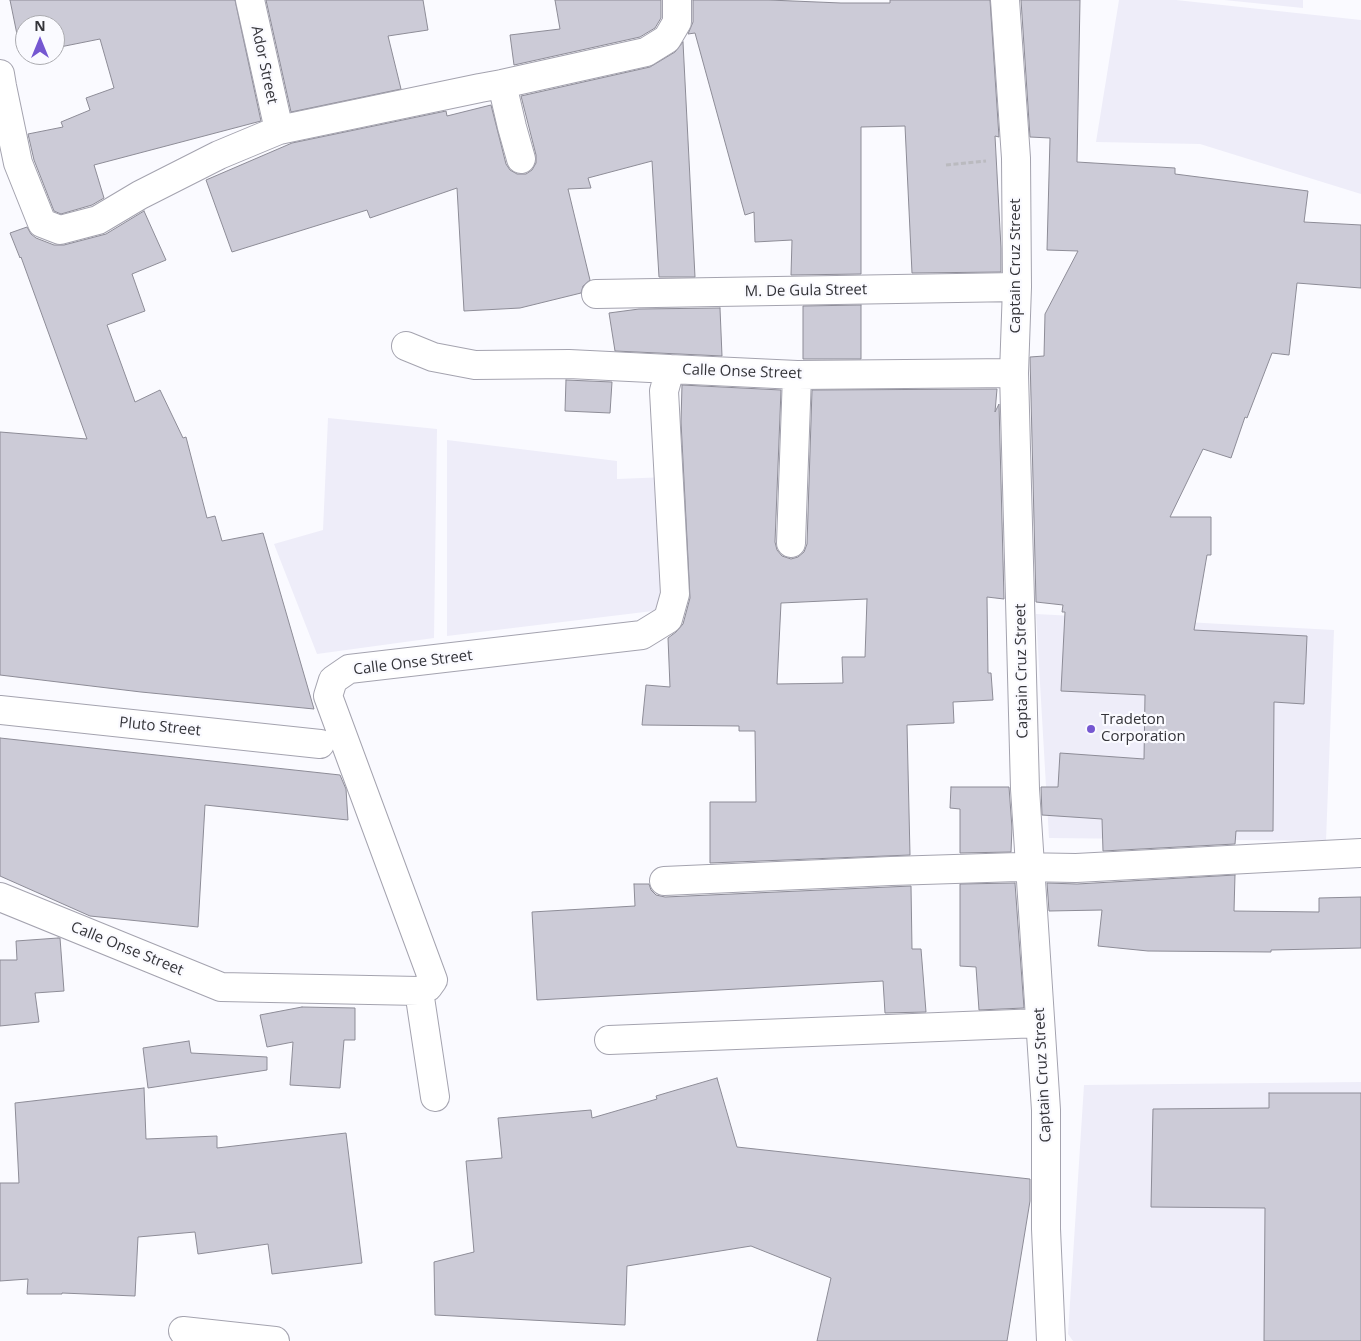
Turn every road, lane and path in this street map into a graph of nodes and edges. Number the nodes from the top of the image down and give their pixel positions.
1 (250, 0) edge
2 (677, 0) edge
3 (1005, 0) edge
4 (0, 74) edge
5 (502, 84) junction
6 (279, 130) junction
7 (1016, 158) junction
8 (521, 159) dead end
9 (946, 165) dead end
10 (1017, 287) junction
11 (596, 294) dead end
12 (406, 346) dead end
13 (670, 369) junction
14 (1014, 373) junction
15 (797, 375) junction
16 (791, 543) dead end
17 (0, 710) edge
18 (320, 744) dead end
19 (1361, 853) edge
20 (1030, 866) junction
21 (664, 881) dead end
22 (0, 897) edge
23 (419, 991) junction
24 (1040, 1023) junction
25 (609, 1040) dead end
26 (435, 1097) dead end
27 (182, 1331) dead end
28 (275, 1341) edge
29 (1051, 1341) edge

1 - 6 street, Ador Street
2 - 5 street
3 - 7 street, Captain Cruz Street
4 - 6 street
5 - 6 street
5 - 8 street
7 - 9 path
7 - 10 street, Captain Cruz Street
10 - 11 street, M. De Gula Street
10 - 14 street, Captain Cruz Street
12 - 13 street
13 - 15 street, Calle Onse Street
13 - 23 street, Calle Onse Street
14 - 15 street, Calle Onse Street
14 - 20 street, Captain Cruz Street
15 - 16 street
17 - 18 street, Pluto Street
19 - 20 street
20 - 21 street
20 - 24 street, Captain Cruz Street
22 - 23 street, Calle Onse Street
23 - 26 street
24 - 25 street
24 - 29 street, Captain Cruz Street
27 - 28 street

